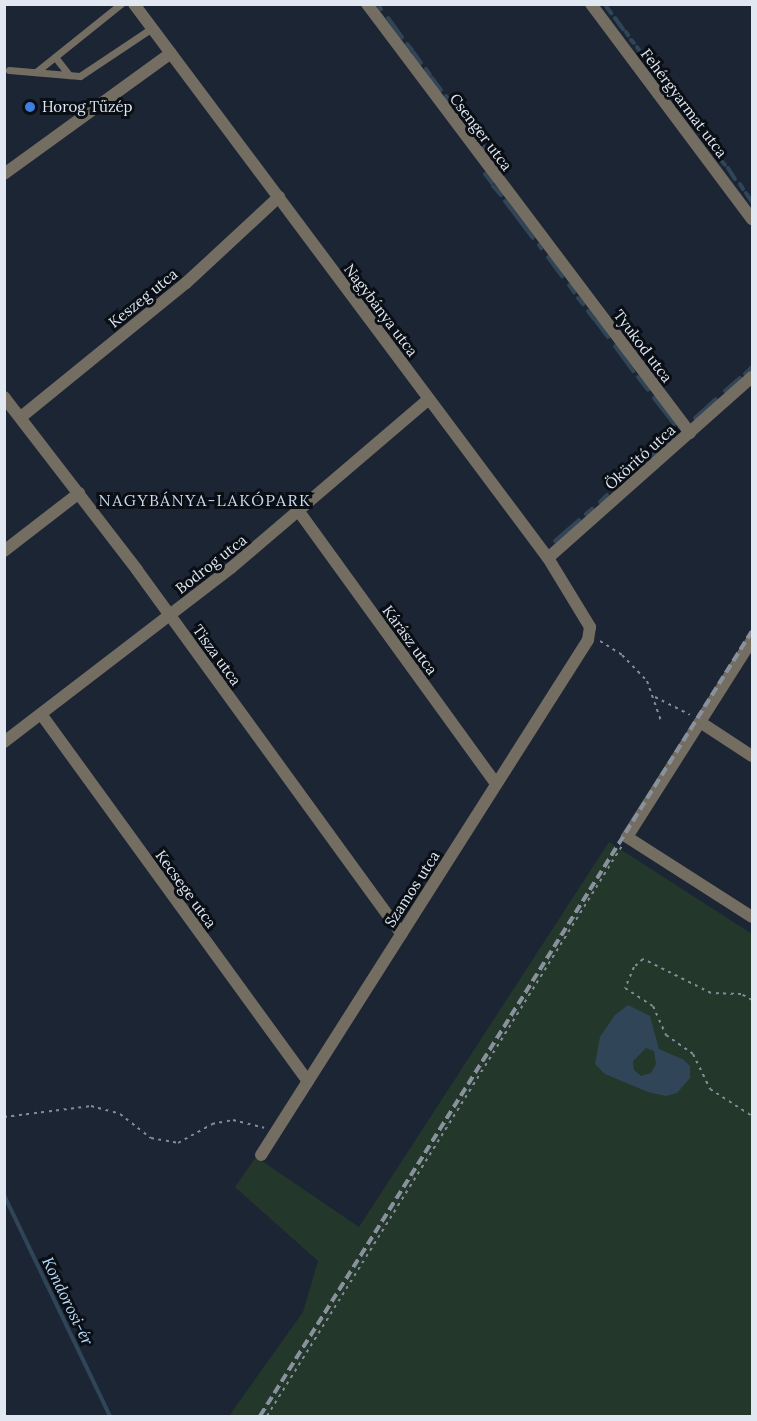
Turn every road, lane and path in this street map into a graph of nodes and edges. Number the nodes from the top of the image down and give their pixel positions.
1 (121, 4) edge
2 (134, 4) edge
3 (367, 4) edge
4 (591, 4) edge
5 (152, 28) junction
6 (171, 53) junction
7 (55, 57) junction
8 (9, 70) dead end
9 (36, 72) junction
10 (69, 75) junction
11 (4, 174) edge
12 (279, 197) junction
13 (753, 219) edge
14 (572, 278) joint
15 (753, 377) edge
16 (4, 397) edge
17 (429, 399) junction
18 (21, 417) junction
19 (690, 433) junction
20 (79, 493) junction
21 (300, 513) junction
22 (4, 551) edge
23 (548, 558) junction
24 (170, 615) junction
25 (589, 638) junction
26 (753, 639) edge
27 (655, 697) junction
28 (41, 714) junction
29 (661, 721) dead end
30 (700, 722) junction
31 (4, 742) edge
32 (753, 756) edge
33 (496, 784) junction
34 (627, 837) junction
35 (753, 917) edge
36 (401, 934) junction
37 (753, 1000) edge
38 (308, 1081) junction
39 (753, 1116) edge
40 (4, 1117) edge
41 (270, 1125) dead end
42 (261, 1155) dead end
43 (267, 1416) edge

1 - 7 lane
2 - 5 street, Nagybánya utca
3 - 14 street, Csenger utca
4 - 13 street, Fehérgyarmat utca
5 - 6 street, Nagybánya utca
5 - 10 lane
6 - 11 street
6 - 12 street, Nagybánya utca
7 - 9 lane
7 - 10 lane
8 - 9 lane
9 - 10 lane
12 - 17 street, Nagybánya utca
12 - 18 street, Keszeg utca
14 - 19 street, Tyukod utca
15 - 19 street, Ököritó utca
16 - 18 street, Tisza utca
17 - 21 street, Bodrog utca
17 - 23 street, Nagybánya utca
18 - 20 street, Tisza utca
19 - 23 street, Ököritó utca
20 - 22 street
20 - 24 street, Tisza utca
21 - 24 street, Bodrog utca
21 - 33 street, Kárász utca
23 - 25 street, Nagybánya utca
24 - 28 street, Bodrog utca
24 - 36 street, Tisza utca
25 - 27 path
25 - 33 street, Szamos utca
26 - 30 street
27 - 29 path
27 - 30 path
28 - 31 street, Bodrog utca
28 - 38 street, Kecsege utca
30 - 32 street
30 - 34 street
33 - 36 street, Szamos utca
34 - 35 street
34 - 43 path
36 - 38 street, Szamos utca
37 - 39 path
38 - 42 street, Szamos utca
40 - 41 path

